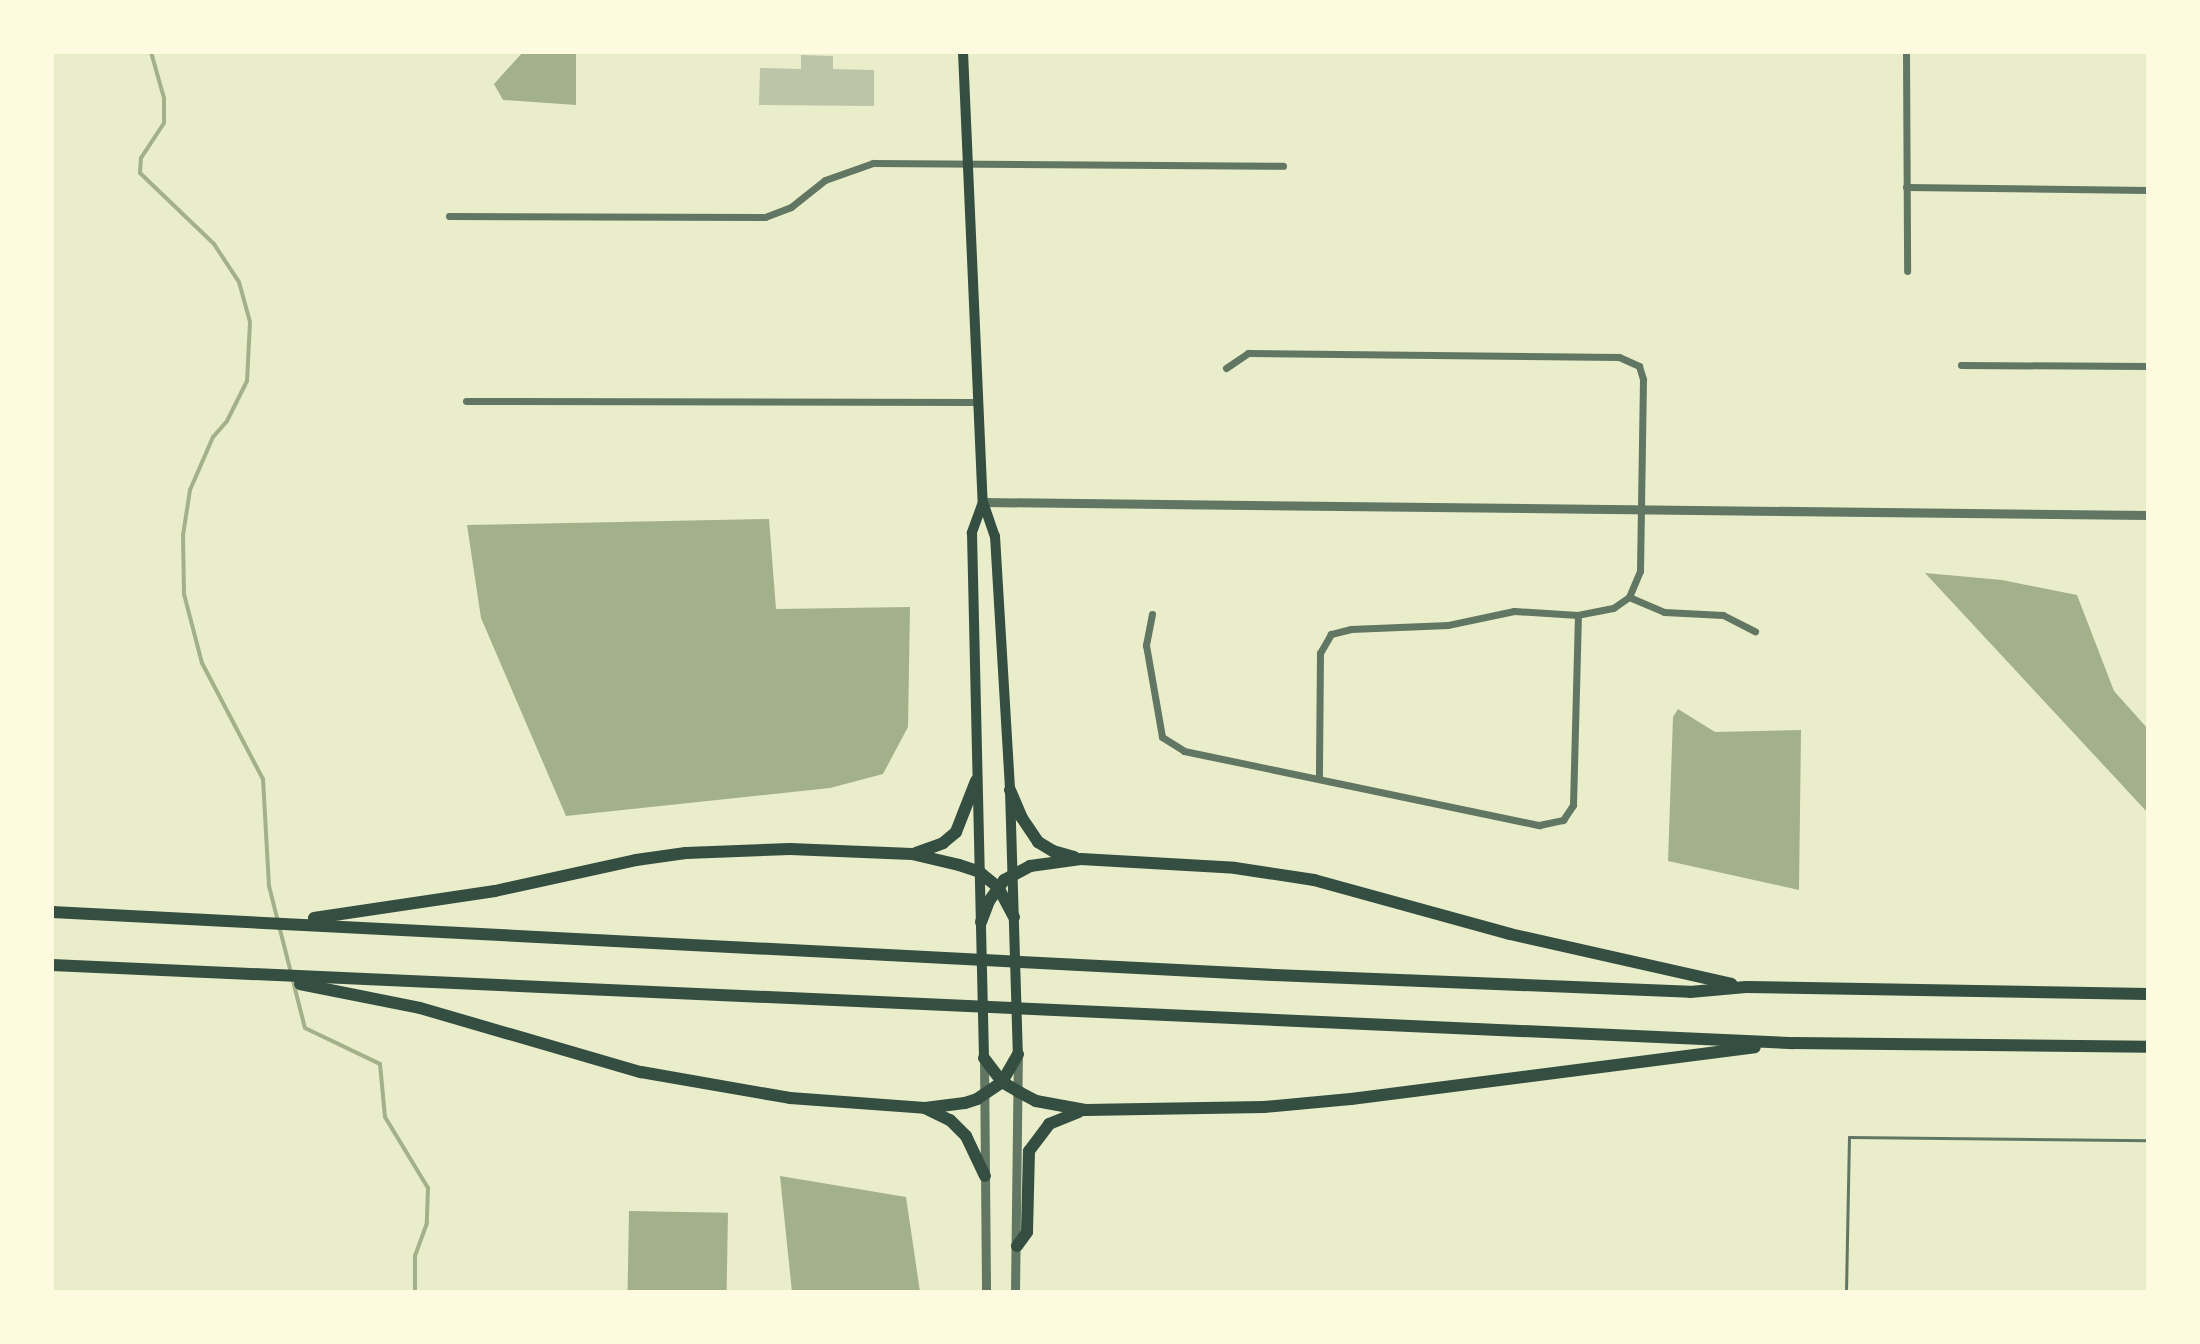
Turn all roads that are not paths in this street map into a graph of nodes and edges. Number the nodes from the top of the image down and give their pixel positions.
1 (963, 52) edge
2 (1906, 52) edge
3 (967, 164) junction
4 (1283, 166) dead end
5 (1906, 187) junction
6 (2148, 190) edge
7 (449, 216) dead end
8 (1907, 271) dead end
9 (1961, 365) dead end
10 (2148, 366) edge
11 (1226, 368) dead end
12 (466, 401) dead end
13 (978, 402) junction
14 (983, 502) junction
15 (1642, 509) junction
16 (2148, 515) edge
17 (1629, 597) junction
18 (1152, 614) dead end
19 (1578, 615) junction
20 (1755, 631) dead end
21 (1319, 778) junction
22 (976, 781) junction
23 (1010, 790) junction
24 (912, 854) junction
25 (1081, 859) junction
26 (978, 871) junction
27 (1013, 872) junction
28 (998, 887) junction
29 (52, 912) edge
30 (291, 922) junction
31 (1014, 923) junction
32 (981, 926) junction
33 (52, 965) edge
34 (265, 977) junction
35 (1746, 987) junction
36 (2148, 994) edge
37 (1793, 1043) junction
38 (2148, 1047) edge
39 (1018, 1049) junction
40 (984, 1058) junction
41 (1002, 1082) junction
42 (1019, 1092) junction
43 (984, 1095) junction
44 (925, 1108) junction
45 (1085, 1110) junction
46 (2148, 1140) edge
47 (985, 1176) junction
48 (1017, 1246) junction
49 (986, 1292) edge
50 (1015, 1292) edge
51 (1846, 1292) edge

1 - 3 main road
2 - 5 street
3 - 4 street
3 - 7 street
3 - 13 main road
5 - 6 street
5 - 8 street
9 - 10 street
11 - 15 street
12 - 13 street
13 - 14 main road
14 - 15 street
14 - 22 main road
14 - 23 main road
15 - 16 street
15 - 17 street
17 - 19 street
17 - 20 street
18 - 21 street
19 - 21 street
19 - 21 street
22 - 24 highway
22 - 26 main road
23 - 25 highway
23 - 27 main road
24 - 26 highway
24 - 30 highway
25 - 27 highway
25 - 35 highway
26 - 28 highway
26 - 32 main road
27 - 28 highway
27 - 31 main road
28 - 31 highway
28 - 32 highway
29 - 30 highway
30 - 35 highway
31 - 39 main road
32 - 40 main road
33 - 34 highway
34 - 37 highway
34 - 44 highway
35 - 36 highway
37 - 38 highway
37 - 45 highway
39 - 41 highway
39 - 42 street
40 - 41 highway
40 - 43 street
41 - 42 highway
41 - 43 highway
42 - 45 highway
42 - 48 street
43 - 44 highway
43 - 47 street
44 - 47 highway
45 - 48 highway
46 - 51 lane
47 - 49 street
48 - 50 street

